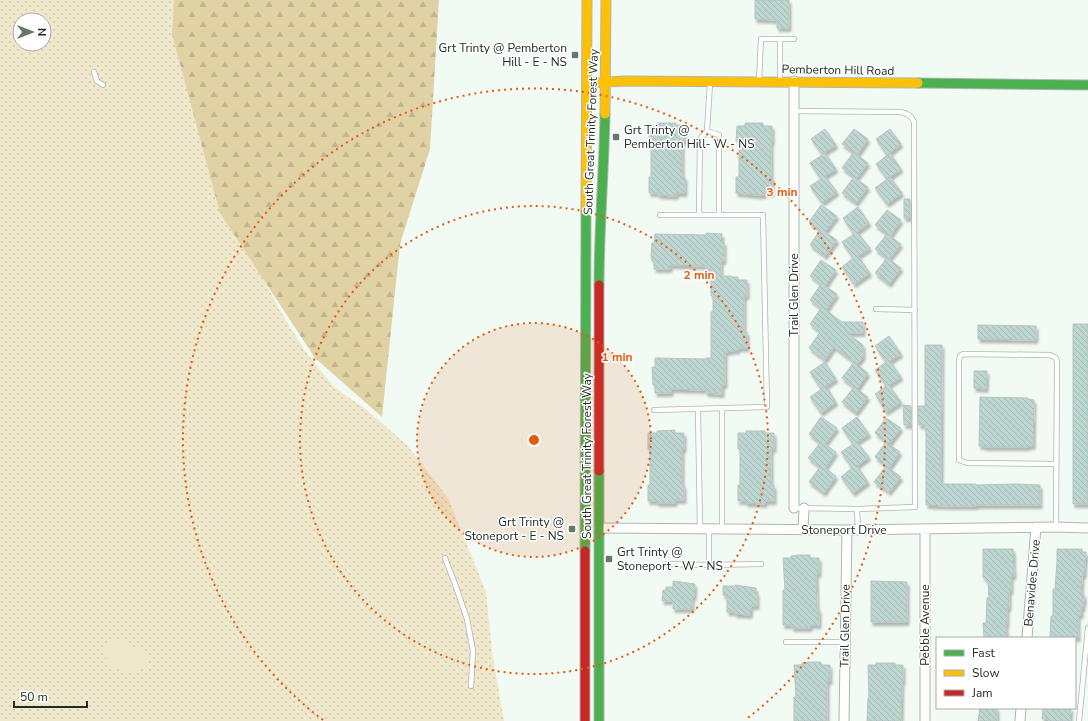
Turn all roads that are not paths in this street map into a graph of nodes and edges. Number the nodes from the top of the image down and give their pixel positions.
1 (587, 0) edge
2 (606, 0) edge
3 (780, 39) junction
4 (794, 39) dead end
5 (94, 72) dead end
6 (710, 81) junction
7 (759, 81) junction
8 (780, 81) junction
9 (794, 81) junction
10 (605, 82) junction
11 (587, 83) junction
12 (103, 85) dead end
13 (1088, 85) edge
14 (794, 111) junction
15 (707, 131) junction
16 (660, 215) dead end
17 (698, 215) junction
18 (719, 215) junction
19 (876, 310) dead end
20 (915, 310) junction
21 (722, 408) junction
22 (698, 409) junction
23 (654, 410) dead end
24 (1056, 464) junction
25 (794, 508) joint
26 (804, 508) junction
27 (857, 509) junction
28 (1036, 527) junction
29 (1056, 527) junction
30 (599, 528) junction
31 (1088, 528) edge
32 (705, 529) junction
33 (722, 529) junction
34 (925, 529) junction
35 (803, 530) junction
36 (847, 530) junction
37 (858, 530) junction
38 (445, 558) dead end
39 (666, 564) dead end
40 (709, 564) junction
41 (761, 564) dead end
42 (1088, 628) edge
43 (1027, 637) edge
44 (786, 642) dead end
45 (845, 642) junction
46 (471, 686) dead end
47 (1021, 709) edge
48 (585, 721) edge
49 (599, 721) edge
50 (844, 721) edge
51 (925, 721) edge
52 (1020, 721) edge
53 (1079, 721) edge

1 - 11 main road, South Great Trinity Forest Way
2 - 10 main road, South Great Trinity Forest Way
3 - 4 lane
3 - 7 lane
3 - 8 lane
5 - 12 lane
6 - 7 main road, Pemberton Hill Road
6 - 10 main road, Pemberton Hill Road
6 - 15 lane
7 - 8 main road, Pemberton Hill Road
8 - 9 main road, Pemberton Hill Road
9 - 13 main road, Pemberton Hill Road
9 - 14 street, Trail Glen Drive
10 - 11 main road, Pemberton Hill Road
10 - 30 main road, South Great Trinity Forest Way
11 - 48 main road, South Great Trinity Forest Way
14 - 20 lane
14 - 25 street, Trail Glen Drive
15 - 17 lane
15 - 18 lane
16 - 17 lane
17 - 18 lane
18 - 21 lane
19 - 20 lane
20 - 27 lane
21 - 22 lane
21 - 33 lane
22 - 23 lane
22 - 32 lane
24 - 24 lane
24 - 29 lane
25 - 26 lane
26 - 27 lane
26 - 35 street
27 - 37 lane
28 - 29 street, Stoneport Drive
28 - 34 street, Stoneport Drive
28 - 43 street, Benavides Drive
29 - 31 street, Stoneport Drive
30 - 32 street, Stoneport Drive
30 - 49 main road, South Great Trinity Forest Way
32 - 33 street, Stoneport Drive
32 - 40 lane
33 - 35 street, Stoneport Drive
34 - 37 street, Stoneport Drive
34 - 51 street, Pebble Avenue
35 - 36 street, Stoneport Drive
36 - 37 street, Stoneport Drive
36 - 45 street, Trail Glen Drive
38 - 46 lane
39 - 40 lane
40 - 41 lane
42 - 53 lane
44 - 45 lane
45 - 50 street, Trail Glen Drive
47 - 52 street

